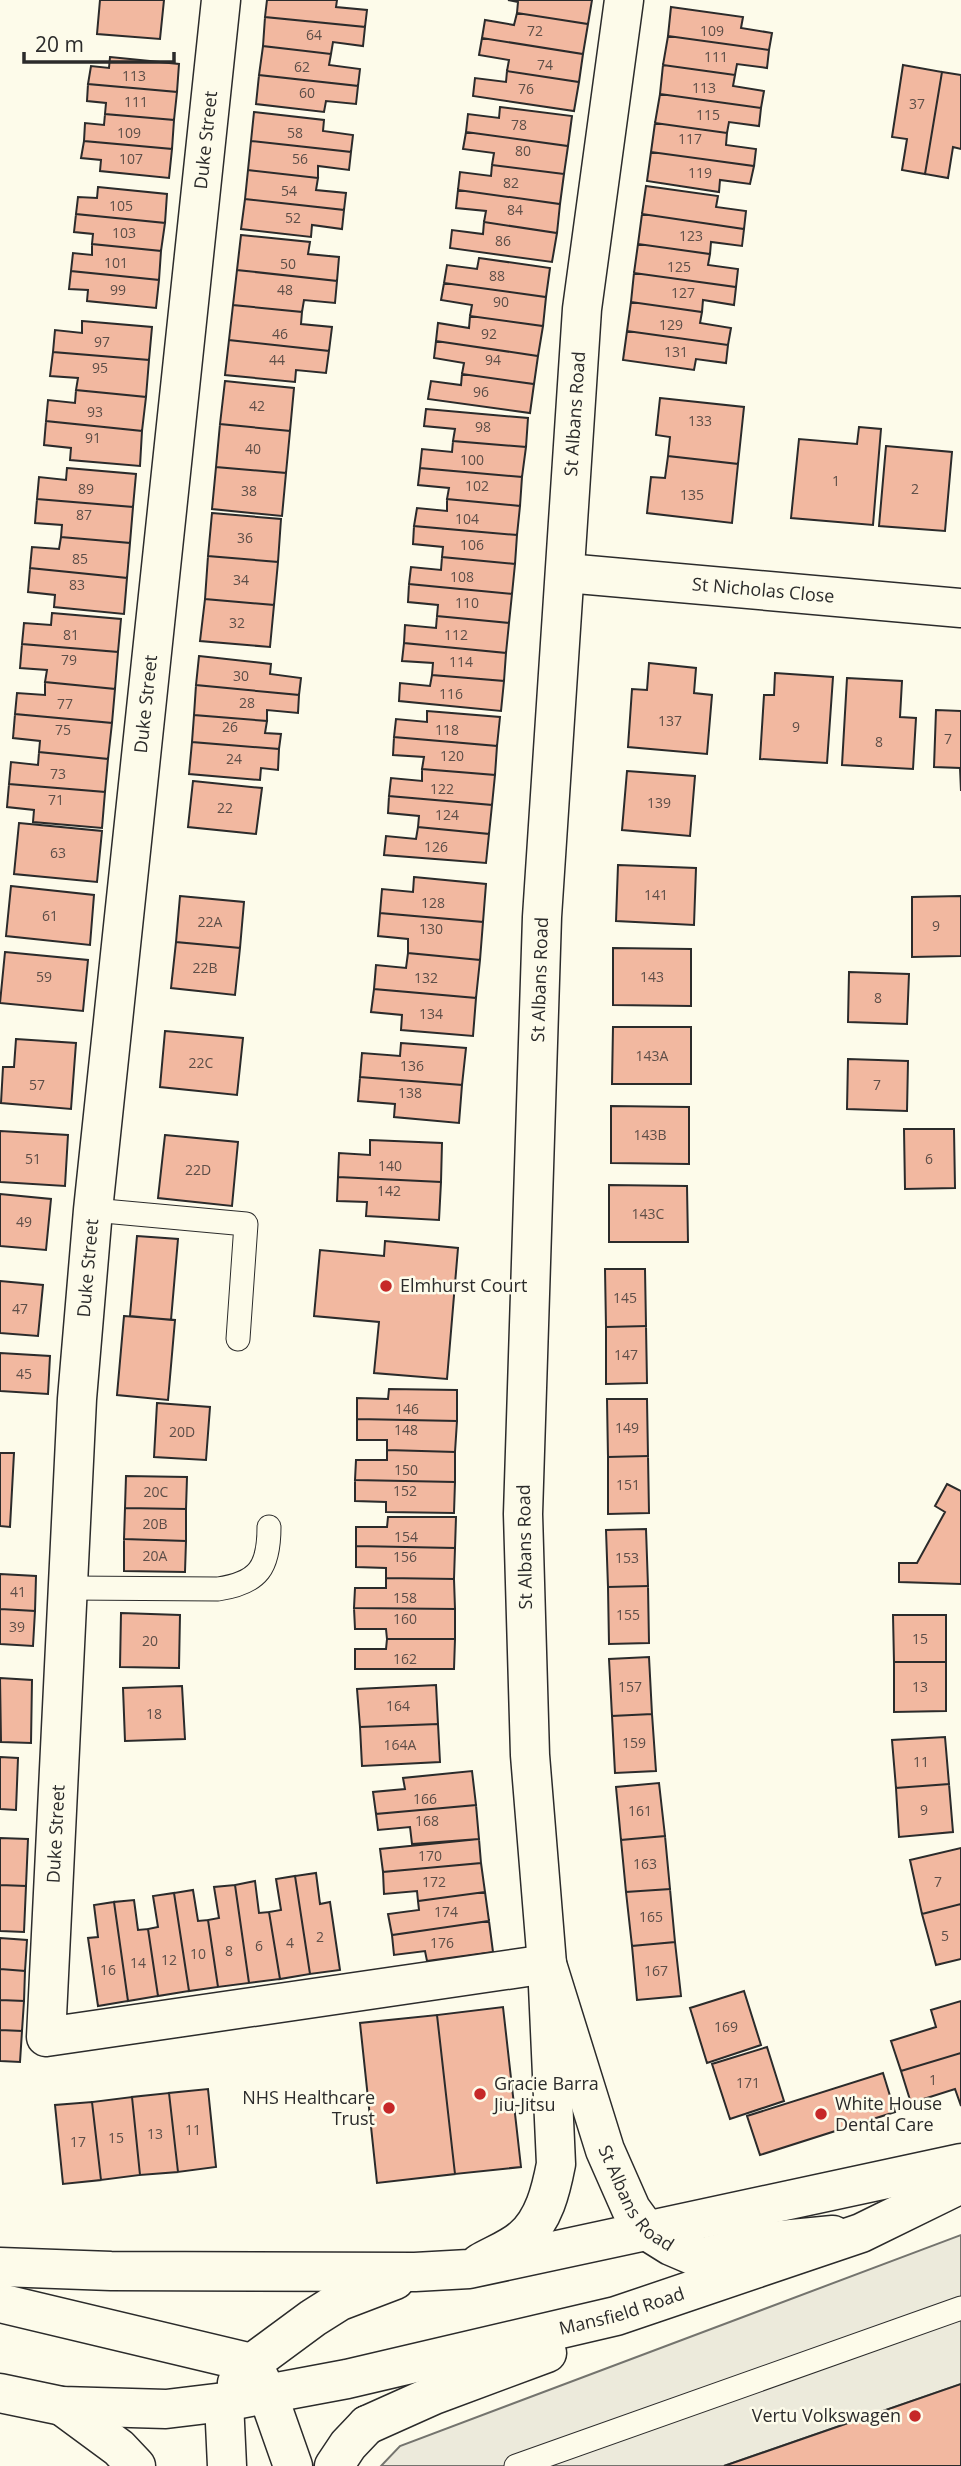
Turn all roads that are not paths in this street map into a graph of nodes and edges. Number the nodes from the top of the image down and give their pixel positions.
1 (220, 0) edge
2 (624, 0) edge
3 (566, 573) junction
4 (961, 608) edge
5 (93, 1210) junction
6 (238, 1339) dead end
7 (269, 1527) dead end
8 (68, 1588) junction
9 (547, 1964) junction
10 (961, 2163) edge
11 (961, 2184) edge
12 (647, 2231) junction
13 (861, 2233) junction
14 (0, 2267) edge
15 (469, 2269) junction
16 (415, 2272) junction
17 (0, 2303) edge
18 (961, 2308) edge
19 (616, 2316) junction
20 (260, 2379) junction
21 (0, 2393) edge
22 (224, 2402) junction
23 (62, 2406) junction
24 (136, 2466) edge
25 (227, 2466) edge
26 (293, 2466) edge
27 (334, 2466) edge
28 (516, 2466) edge

1 - 5 main road, Duke Street
2 - 3 main road, St Albans Road
3 - 4 main road, St Nicholas Close
3 - 9 main road, St Albans Road
5 - 6 lane
5 - 8 main road, Duke Street
7 - 8 lane
8 - 9 main road, Duke Street
9 - 12 main road, St Albans Road
9 - 15 main road, St Albans Road
10 - 12 main road, Mansfield Road
11 - 13 main road, Mansfield Road
12 - 13 main road, St Albans Road
12 - 15 main road, Mansfield Road
13 - 19 main road, Mansfield Road
14 - 16 main road, Mansfield Road
15 - 16 main road, Mansfield Road
16 - 20 main road, Mansfield Road
17 - 20 main road, Mansfield Road
18 - 28 lane
19 - 20 main road, Mansfield Road
19 - 27 main road
20 - 22 main road, Mansfield Road
20 - 26 main road
21 - 23 main road, Mansfield Road
22 - 23 main road, Mansfield Road
22 - 25 main road
23 - 24 main road

